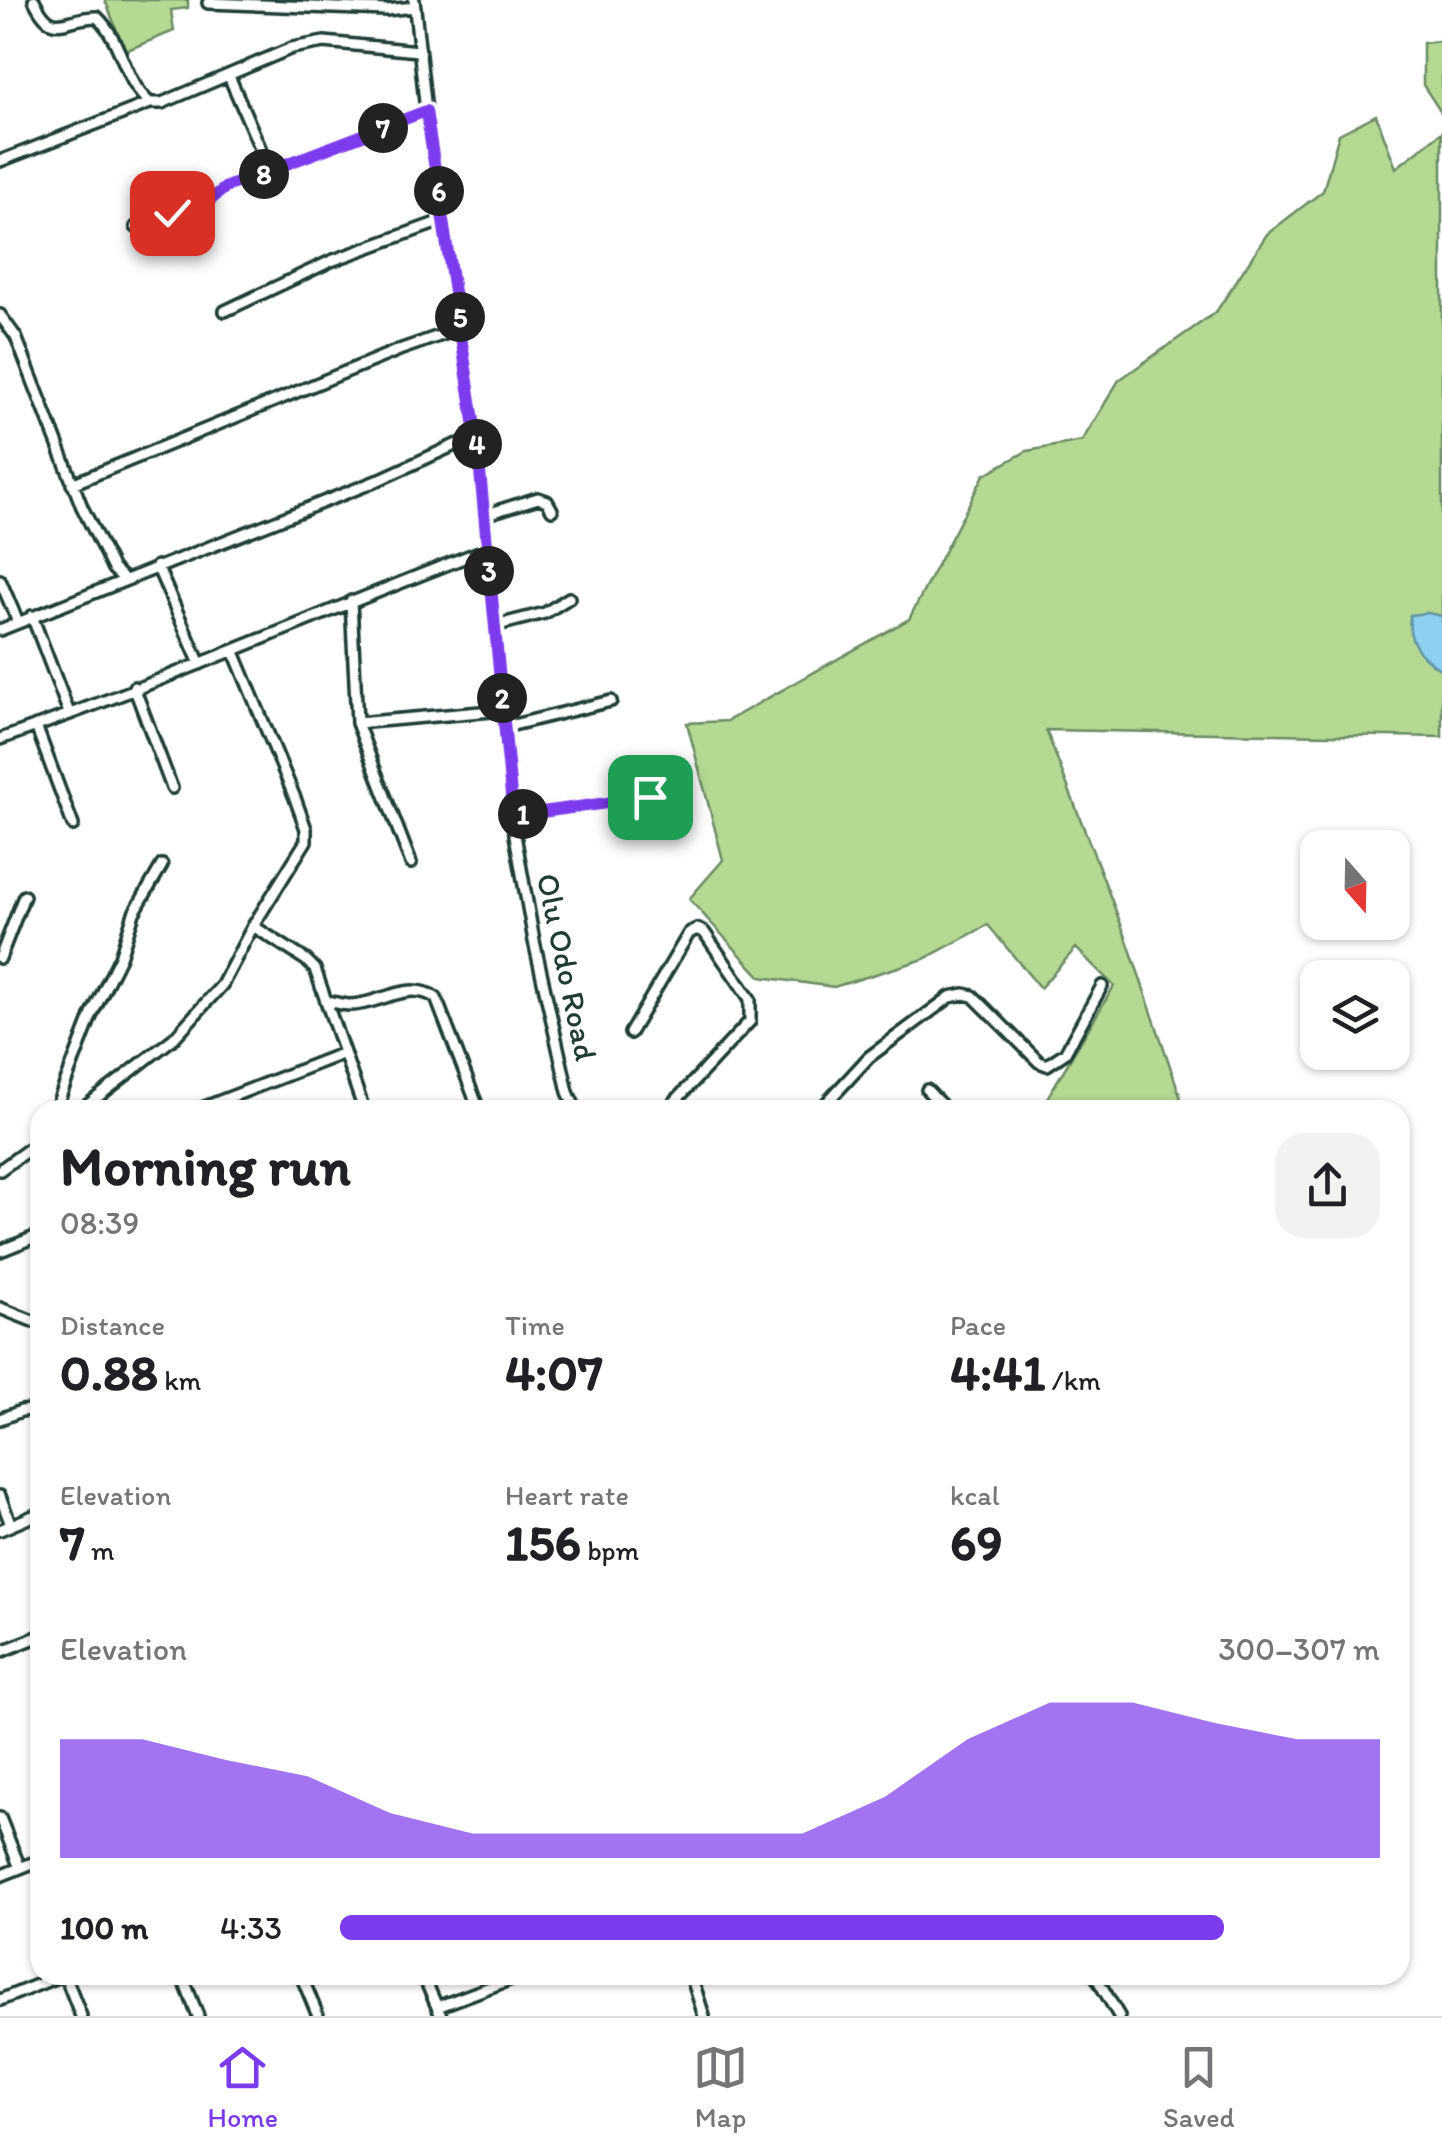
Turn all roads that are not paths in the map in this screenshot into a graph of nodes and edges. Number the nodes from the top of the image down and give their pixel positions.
1 (34, 0) edge
2 (208, 4) dead end
3 (415, 4) edge
4 (418, 51) junction
5 (229, 76) junction
6 (150, 102) junction
7 (426, 111) junction
8 (0, 161) edge
9 (270, 171) junction
10 (444, 220) junction
11 (136, 227) dead end
12 (224, 311) dead end
13 (0, 315) edge
14 (462, 328) junction
15 (4, 330) edge
16 (477, 440) junction
17 (72, 484) junction
18 (552, 510) dead end
19 (484, 515) junction
20 (487, 549) junction
21 (157, 566) junction
22 (123, 578) junction
23 (0, 580) edge
24 (569, 598) dead end
25 (351, 601) junction
26 (32, 616) junction
27 (18, 622) junction
28 (494, 626) junction
29 (0, 630) edge
30 (234, 652) junction
31 (200, 664) junction
32 (134, 687) junction
33 (611, 701) dead end
34 (503, 710) junction
35 (69, 713) junction
36 (357, 723) junction
37 (36, 726) junction
38 (504, 727) junction
39 (0, 738) edge
40 (172, 788) dead end
41 (650, 797) dead end
42 (513, 816) junction
43 (73, 826) dead end
44 (411, 864) dead end
45 (162, 865) dead end
46 (24, 896) dead end
47 (253, 926) junction
48 (0, 958) edge
49 (1102, 986) dead end
50 (326, 1001) junction
51 (630, 1033) dead end
52 (344, 1053) junction
53 (927, 1090) dead end
54 (59, 1100) edge
55 (95, 1100) edge
56 (223, 1100) edge
57 (360, 1100) edge
58 (475, 1100) edge
59 (572, 1100) edge
60 (676, 1100) edge
61 (829, 1100) edge
62 (936, 1100) edge
63 (30, 1148) edge
64 (0, 1170) edge
65 (30, 1239) edge
66 (0, 1250) edge
67 (0, 1308) edge
68 (30, 1320) edge
69 (30, 1410) edge
70 (0, 1419) edge
71 (0, 1496) edge
72 (30, 1516) edge
73 (11, 1525) junction
74 (0, 1530) edge
75 (30, 1640) edge
76 (0, 1652) edge
77 (0, 1818) edge
78 (30, 1864) edge
79 (20, 1868) junction
80 (0, 1876) edge
81 (38, 1985) edge
82 (68, 1985) edge
83 (186, 1985) edge
84 (305, 1985) edge
85 (427, 1985) edge
86 (500, 1985) edge
87 (695, 1985) edge
88 (1101, 1985) edge
89 (0, 2000) edge
90 (439, 2012) edge
91 (81, 2016) edge
92 (198, 2016) edge
93 (318, 2016) edge
94 (704, 2016) edge
95 (1119, 2016) edge

1 - 6 street
2 - 3 street
3 - 4 street, Olu Odo Road
4 - 5 street
4 - 7 street, Olu Odo Road
5 - 6 street
5 - 9 street
6 - 8 street
7 - 9 street
7 - 10 street, Olu Odo Road
9 - 11 street
10 - 12 street
10 - 14 street, Olu Odo Road
13 - 15 street
14 - 16 street, Olu Odo Road
14 - 17 street
15 - 17 street
16 - 19 street, Olu Odo Road
16 - 21 street
17 - 22 street
18 - 19 street
19 - 20 street, Olu Odo Road
20 - 25 street
20 - 28 street, Olu Odo Road
21 - 22 street
21 - 31 street
22 - 26 street
23 - 27 street
24 - 28 street
25 - 30 street
25 - 36 street
26 - 27 street
26 - 35 street
27 - 29 street
28 - 34 street, Olu Odo Road
30 - 31 street
30 - 47 street
31 - 32 street
32 - 35 street
32 - 40 street
33 - 38 street
34 - 36 street
34 - 38 street, Olu Odo Road
35 - 37 street
36 - 44 street
37 - 39 street
37 - 43 street
38 - 42 street, Olu Odo Road
41 - 42 street
42 - 59 street, Olu Odo Road
45 - 54 street
46 - 48 street
47 - 50 street
47 - 55 street
49 - 61 street
50 - 52 street
50 - 58 street
51 - 60 street
52 - 56 street
52 - 57 street
53 - 62 street
63 - 64 street
65 - 66 street
67 - 68 street
69 - 70 street
71 - 73 street
72 - 73 street
73 - 74 street
75 - 76 street
77 - 79 street
78 - 79 street
79 - 80 street
81 - 89 street
82 - 91 street
83 - 92 street
84 - 93 street
85 - 90 street
86 - 90 street
87 - 94 street
88 - 95 street

